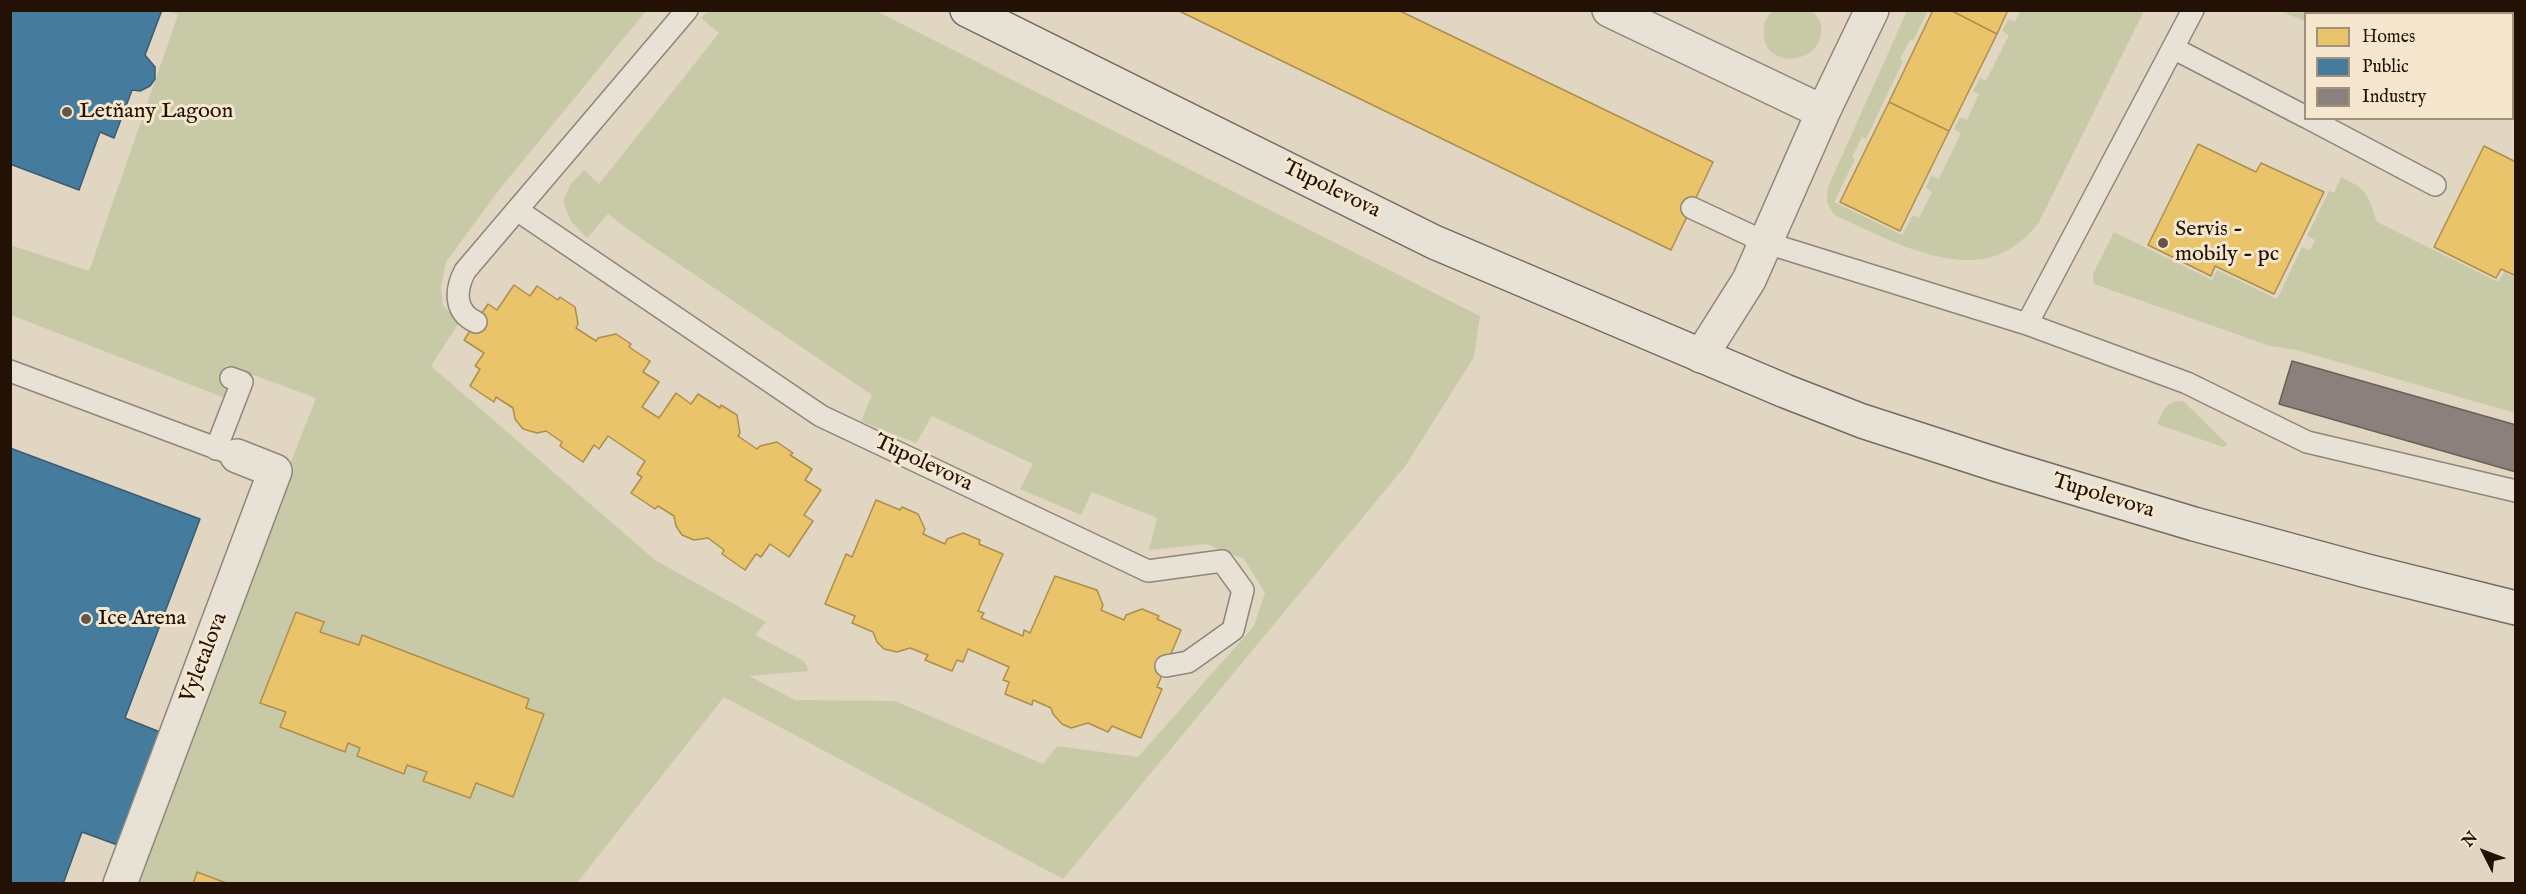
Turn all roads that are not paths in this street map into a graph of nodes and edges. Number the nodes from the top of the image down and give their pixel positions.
1 (687, 10) edge
2 (967, 10) edge
3 (1609, 10) edge
4 (1872, 10) edge
5 (2193, 10) edge
6 (2173, 48) junction
7 (1823, 112) junction
8 (2304, 116) edge
9 (2311, 120) edge
10 (2435, 185) dead end
11 (1692, 207) dead end
12 (517, 210) junction
13 (1767, 243) junction
14 (476, 322) dead end
15 (2027, 324) junction
16 (1701, 356) junction
17 (10, 371) edge
18 (231, 378) dead end
19 (227, 453) junction
20 (2516, 491) edge
21 (2516, 608) edge
22 (1166, 666) dead end
23 (120, 884) edge

1 - 12 lane
2 - 16 main road, Tupolevova
3 - 7 main road
4 - 7 main road
5 - 6 lane
6 - 8 lane
6 - 15 lane
7 - 13 main road
9 - 10 lane
11 - 13 lane
12 - 14 lane
12 - 22 lane, Tupolevova
13 - 15 lane
13 - 16 main road
15 - 20 lane
16 - 21 main road, Tupolevova
17 - 19 lane
18 - 19 lane
19 - 23 main road, Vyletalova

